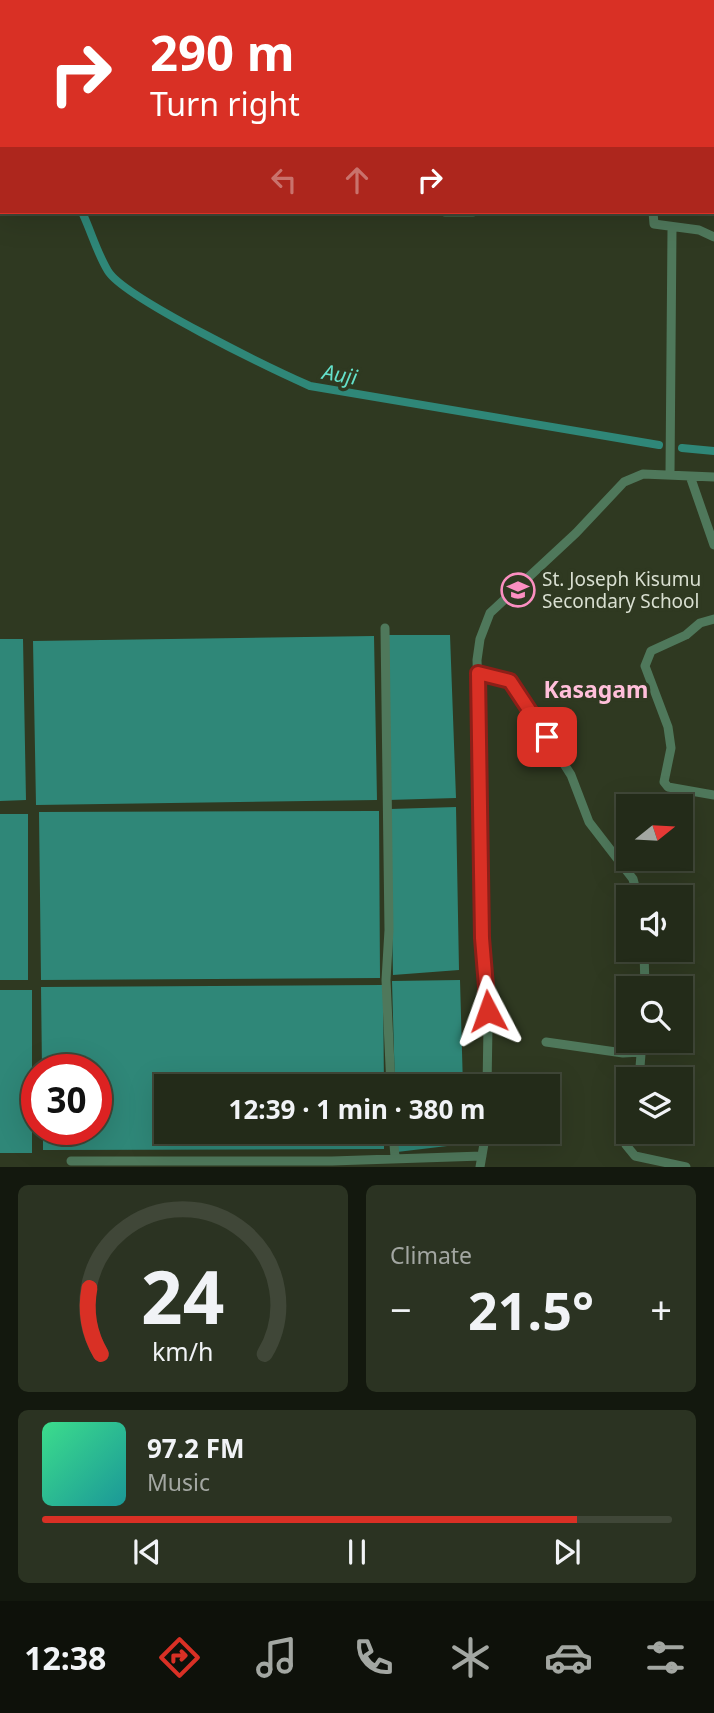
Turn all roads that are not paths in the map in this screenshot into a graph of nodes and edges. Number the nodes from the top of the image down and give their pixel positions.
1 (653, 214) edge
2 (672, 228) junction
3 (714, 237) edge
4 (670, 474) junction
5 (690, 476) junction
6 (714, 477) edge
7 (714, 545) edge
8 (714, 619) edge
9 (385, 628) dead end
10 (478, 673) junction
11 (714, 795) edge
12 (634, 885) edge
13 (546, 1042) dead end
14 (616, 1052) edge
15 (390, 1074) edge
16 (487, 1074) edge
17 (393, 1144) edge
18 (484, 1144) edge
19 (626, 1144) edge
20 (482, 1156) junction
21 (394, 1157) junction
22 (71, 1161) dead end
23 (480, 1167) edge
24 (686, 1167) edge

1 - 2 street
2 - 3 street
2 - 4 street
4 - 5 street
4 - 10 street
5 - 6 street
5 - 7 street
8 - 11 street
9 - 15 street
10 - 12 street
10 - 16 street
13 - 14 street
17 - 21 street
18 - 20 street
19 - 24 street
20 - 21 street
20 - 23 street
21 - 22 street

